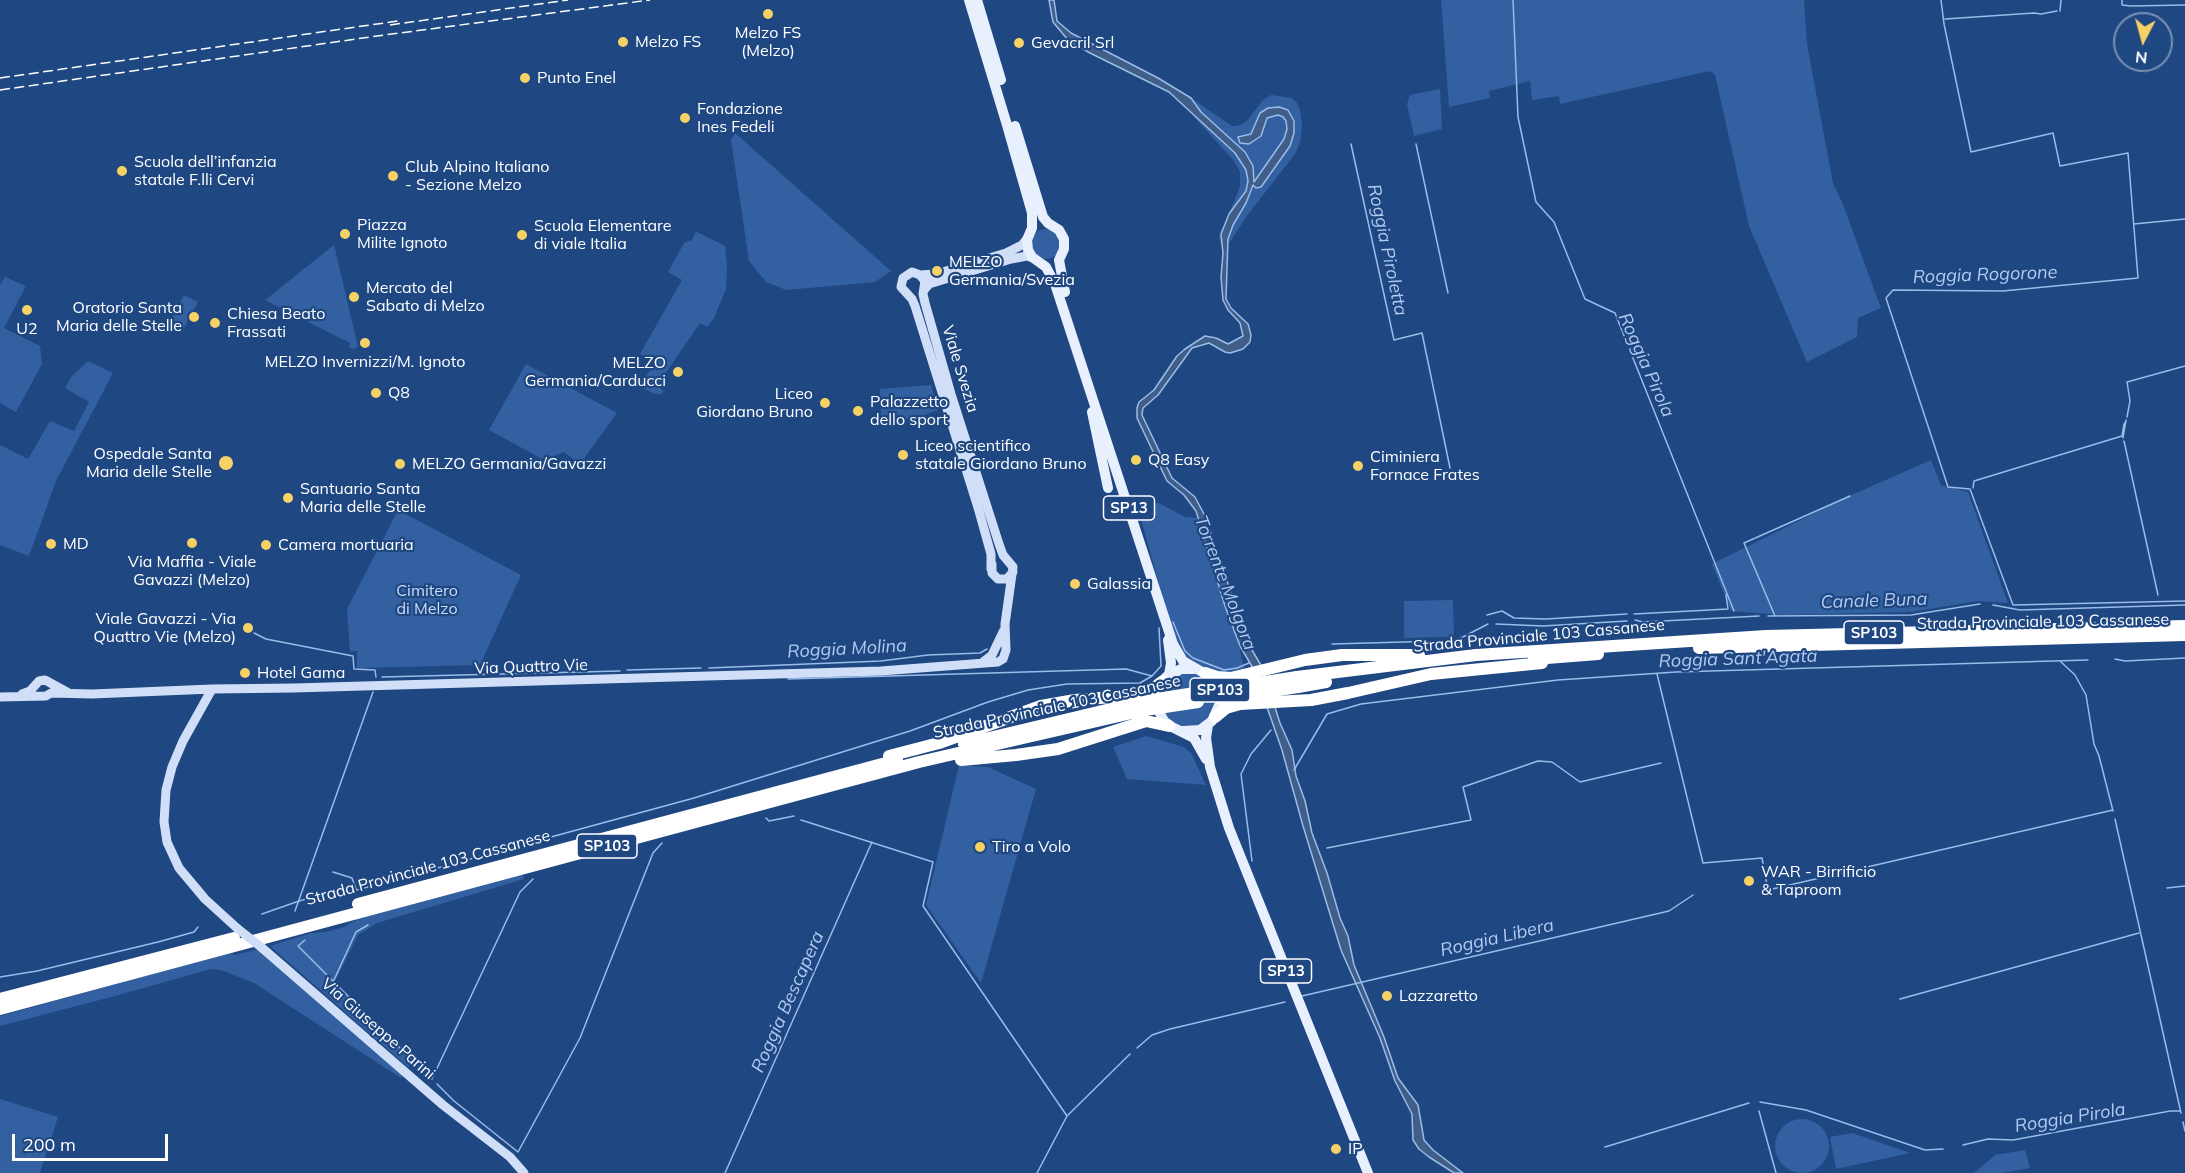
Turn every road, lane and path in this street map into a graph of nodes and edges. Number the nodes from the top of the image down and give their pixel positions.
1 (969, 0) edge
2 (977, 0) edge
3 (1054, 226) junction
4 (1029, 236) junction
5 (1060, 257) junction
6 (1035, 260) junction
7 (920, 275) junction
8 (924, 290) junction
9 (907, 295) junction
10 (1091, 388) junction
11 (1108, 488) dead end
12 (1007, 559) junction
13 (1013, 570) junction
14 (993, 573) junction
15 (1008, 606) junction
16 (2185, 626) edge
17 (1166, 628) junction
18 (2185, 635) edge
19 (1569, 652) junction
20 (1200, 671) junction
21 (1166, 678) junction
22 (37, 686) junction
23 (212, 689) junction
24 (48, 691) junction
25 (17, 696) junction
26 (0, 697) edge
27 (1145, 706) junction
28 (1212, 721) junction
29 (1169, 726) junction
30 (1183, 731) junction
31 (1210, 767) junction
32 (807, 793) junction
33 (700, 811) junction
34 (71, 987) junction
35 (0, 992) edge
36 (0, 999) edge
37 (0, 1009) edge
38 (0, 1014) edge
39 (524, 1173) edge
40 (1368, 1173) edge

1 - 4 main road, SP13
2 - 3 main road, SP13
3 - 4 main road
3 - 5 main road, SP13
4 - 6 main road, SP13
4 - 7 street
5 - 6 main road
5 - 10 main road, SP13
6 - 8 street
6 - 10 main road, SP13
7 - 8 street
7 - 9 street
8 - 9 street
8 - 12 street, Viale Svezia
9 - 14 street, Viale Svezia
10 - 11 main road
10 - 17 main road, SP13
12 - 13 street, Viale Svezia
12 - 14 street
13 - 14 street
13 - 15 street
14 - 15 street, Viale Svezia
15 - 23 street, Via Quattro Vie
16 - 19 highway, Strada Provinciale 103 Cassanese / SP103
17 - 20 main road, SP13
17 - 21 main road, SP13
18 - 19 highway, Strada Provinciale 103 Cassanese / SP103
19 - 20 highway, SP103
19 - 27 highway, Strada Provinciale 103 Cassanese / SP103, bridge
19 - 28 highway, SP103
20 - 21 main road
20 - 28 main road, SP13
21 - 29 main road, SP13
21 - 33 highway, SP103
22 - 24 street
22 - 24 street, Via Quattro Vie
22 - 25 street, Via Quattro Vie
23 - 24 street, Via Quattro Vie
23 - 39 street, Via Giuseppe Parini, bridge
24 - 25 street, Via Quattro Vie
25 - 26 street, Via Quattro Vie
27 - 32 highway, Strada Provinciale 103 Cassanese / SP103
27 - 33 highway, Strada Provinciale 103 Cassanese / SP103
28 - 30 main road
28 - 31 main road, SP13
29 - 30 main road, SP13
29 - 32 highway, SP103
30 - 31 main road, SP13
31 - 40 main road, SP13
32 - 34 highway, Strada Provinciale 103 Cassanese / SP103
33 - 34 highway, Strada Provinciale 103 Cassanese / SP103
34 - 35 highway, SP103
34 - 36 highway, Strada Provinciale 103 Cassanese / SP103
34 - 37 highway, Strada Provinciale 103 Cassanese / SP103
34 - 38 highway, SP103

